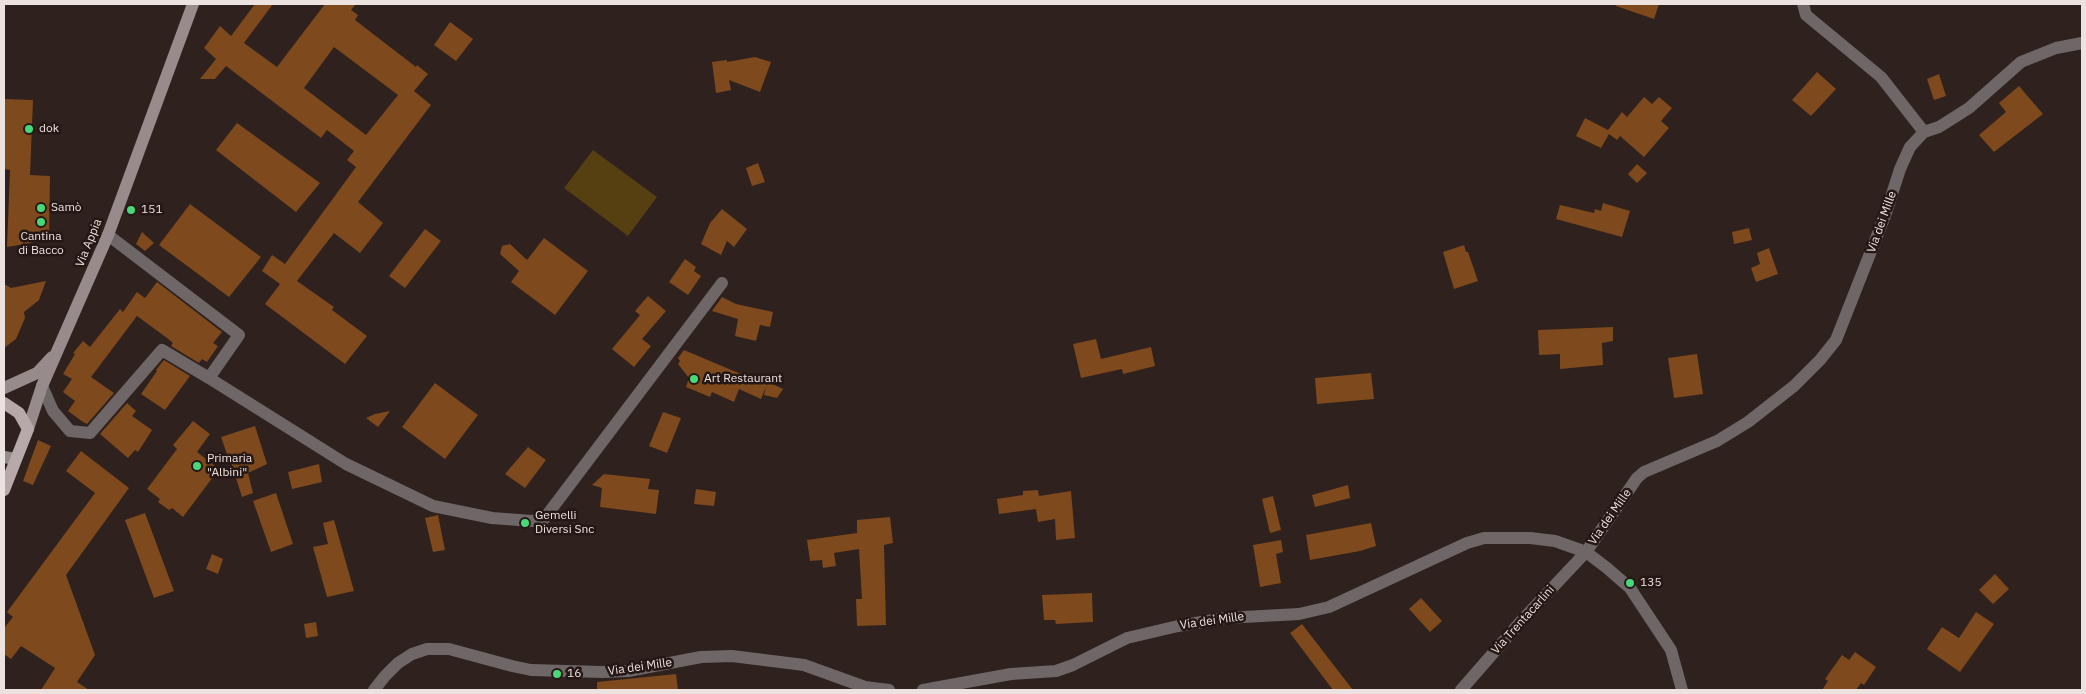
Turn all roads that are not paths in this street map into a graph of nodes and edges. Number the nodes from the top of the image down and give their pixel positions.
1 (193, 4) edge
2 (1803, 4) edge
3 (2082, 43) edge
4 (1924, 132) junction
5 (108, 235) junction
6 (722, 283) dead end
7 (58, 352) junction
8 (209, 378) junction
9 (42, 386) junction
10 (4, 388) edge
11 (4, 403) edge
12 (28, 429) junction
13 (10, 458) edge
14 (4, 490) edge
15 (1586, 552) junction
16 (374, 690) edge
17 (889, 690) edge
18 (923, 690) edge
19 (1461, 690) edge
20 (1682, 690) edge

1 - 5 main road, Via Appia
2 - 4 street
3 - 4 street, Via dei Mille
4 - 15 street, Via dei Mille
5 - 7 main road, Via Appia
5 - 8 street
6 - 8 street
7 - 9 main road, Via Appia
7 - 10 main road
8 - 9 street
9 - 12 main road, Via Appia
11 - 12 main road
12 - 13 main road, Via Appia
13 - 14 main road, Via Appia
15 - 18 street, Via dei Mille
15 - 19 street, Via Trentacarlini
15 - 20 street
16 - 17 street, Via dei Mille

